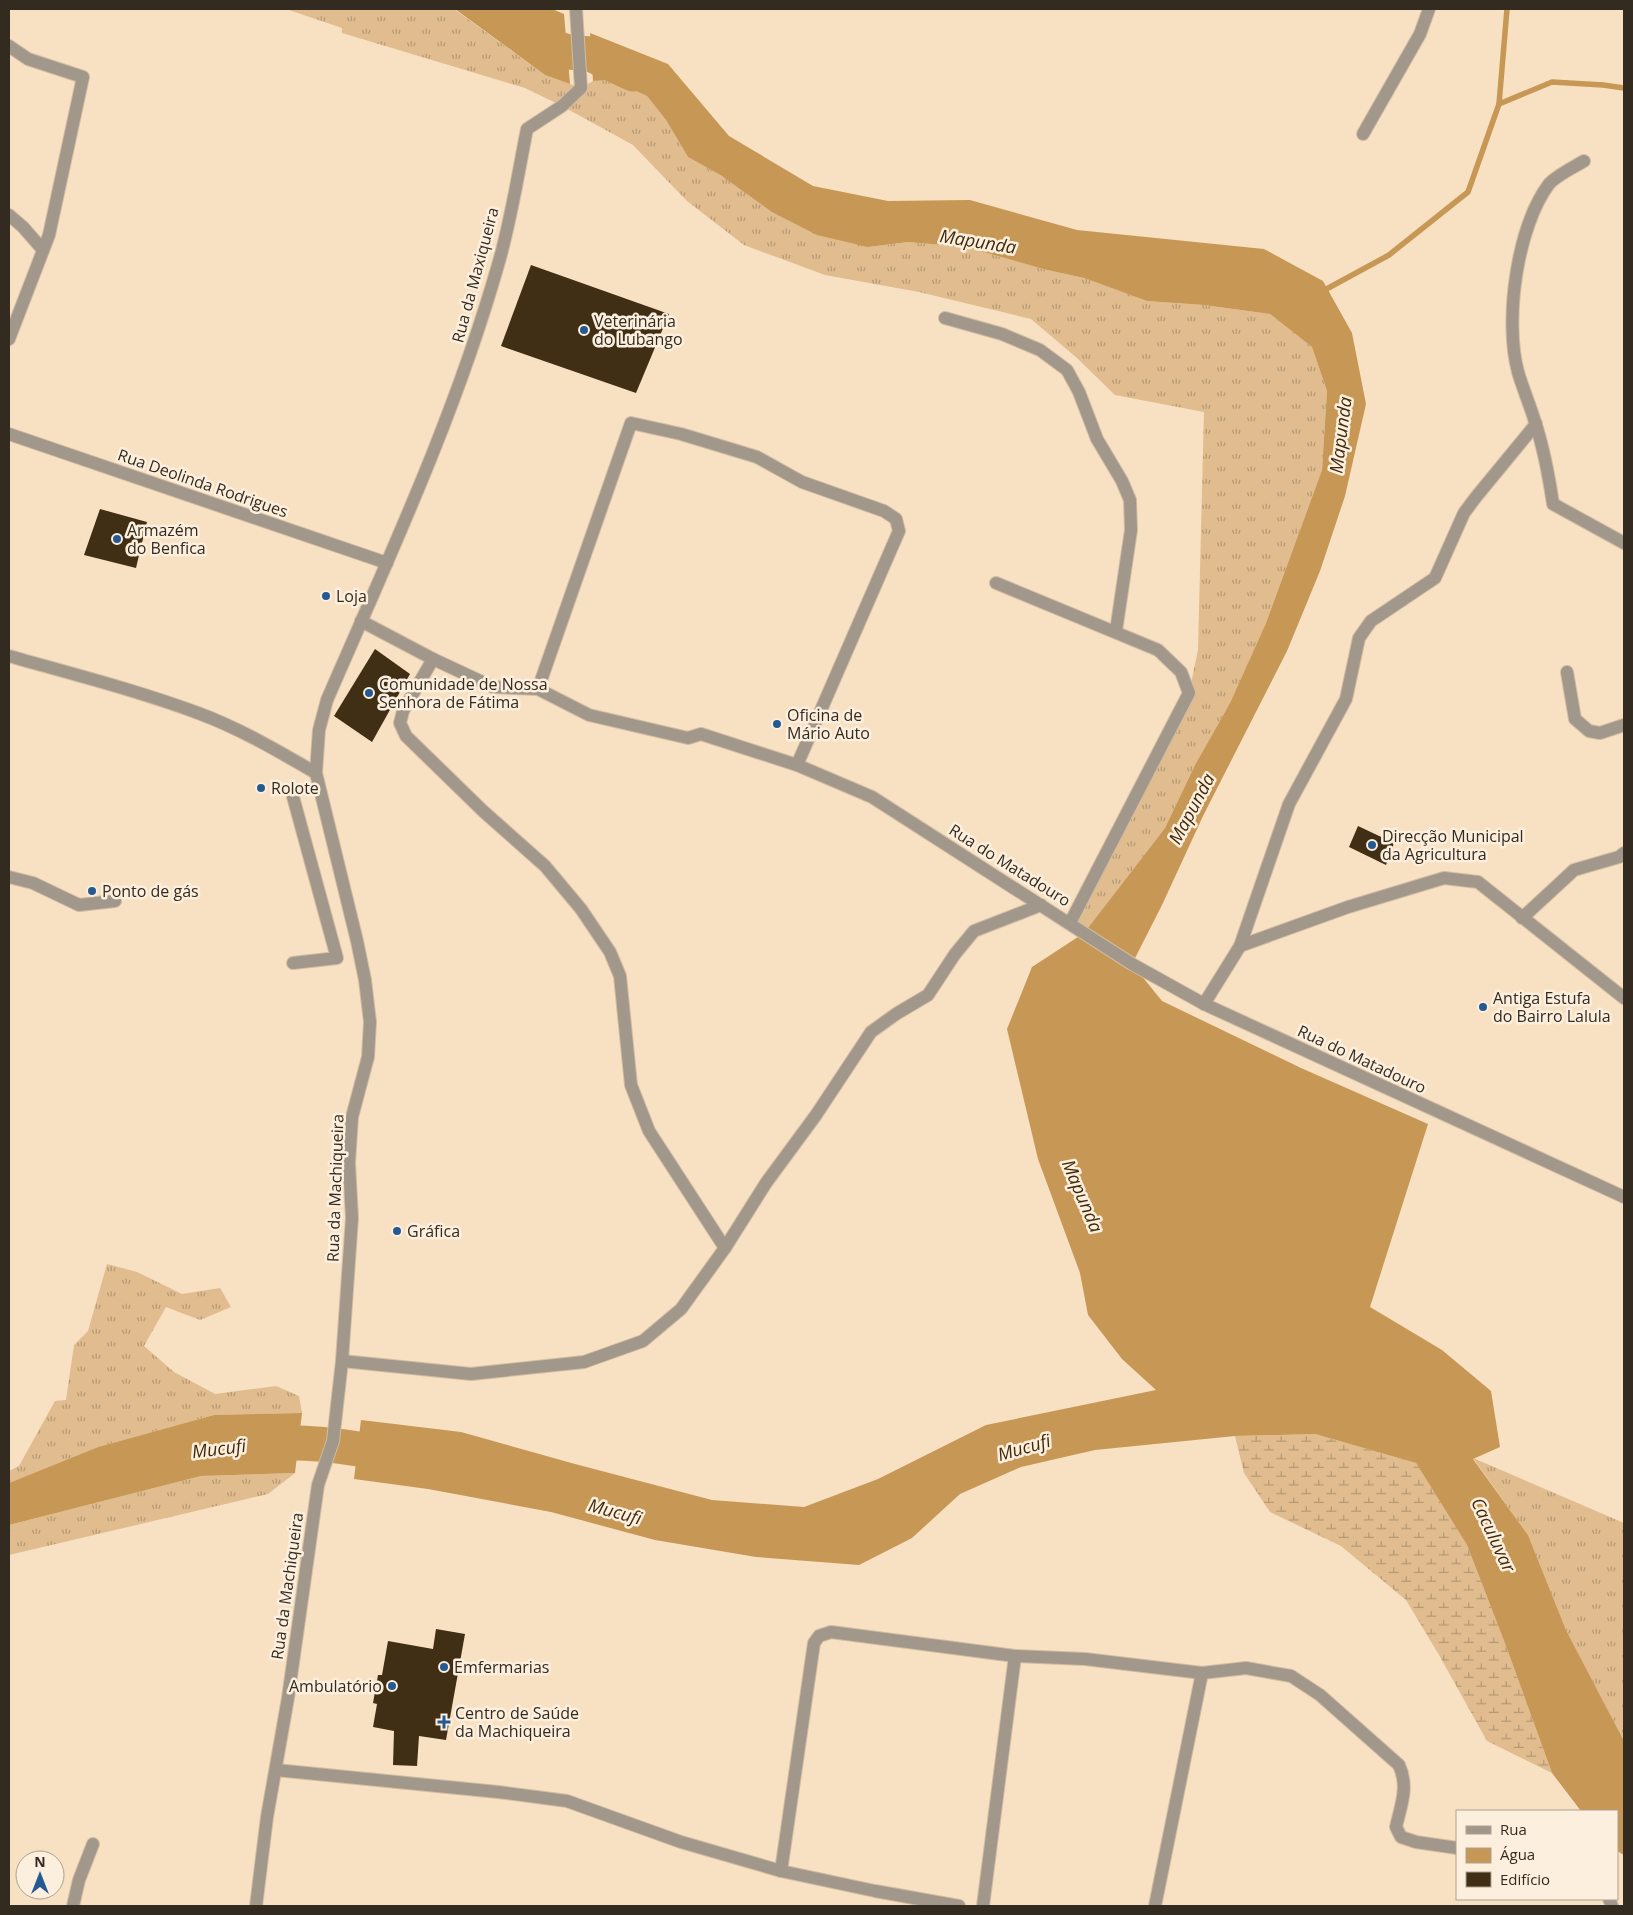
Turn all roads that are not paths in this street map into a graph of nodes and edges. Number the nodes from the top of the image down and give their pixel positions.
1 (1430, 9) edge
2 (576, 13) edge
3 (9, 46) edge
4 (1363, 134) dead end
5 (1584, 161) dead end
6 (9, 215) edge
7 (43, 250) junction
8 (945, 318) dead end
9 (9, 339) edge
10 (1536, 424) junction
11 (9, 434) edge
12 (419, 491) joint
13 (1624, 543) edge
14 (387, 563) junction
15 (996, 583) dead end
16 (361, 621) junction
17 (1116, 631) junction
18 (9, 656) edge
19 (433, 659) junction
20 (1566, 672) dead end
21 (538, 689) junction
22 (1624, 725) edge
23 (798, 765) junction
24 (316, 773) junction
25 (292, 793) dead end
26 (1624, 853) edge
27 (9, 877) edge
28 (115, 901) dead end
29 (1041, 905) junction
30 (1522, 918) junction
31 (1070, 923) junction
32 (1240, 946) junction
33 (293, 963) dead end
34 (1624, 998) edge
35 (1204, 1004) junction
36 (1624, 1197) edge
37 (725, 1248) junction
38 (342, 1361) junction
39 (1014, 1656) junction
40 (1202, 1673) junction
41 (276, 1770) junction
42 (93, 1844) dead end
43 (1456, 1848) edge
44 (781, 1870) junction
45 (73, 1906) edge
46 (256, 1906) edge
47 (959, 1906) edge
48 (983, 1906) edge
49 (1155, 1906) edge

1 - 4 street
2 - 12 street, Rua da Maxiqueira
3 - 7 street
5 - 10 street
6 - 7 street
7 - 9 street
8 - 17 street
10 - 13 street
10 - 32 street
11 - 14 street, Rua Deolinda Rodrigues
12 - 14 street, Rua da Machiqueira
14 - 16 street, Rua da Machiqueira
15 - 17 street
16 - 19 street, Rua do Matadouro
16 - 24 street, Rua da Machiqueira
17 - 31 street
18 - 24 street
19 - 21 street, Rua do Matadouro
19 - 37 street
20 - 22 street
21 - 23 street, Rua do Matadouro
21 - 23 street
23 - 29 street, Rua do Matadouro
24 - 38 street, Rua da Machiqueira
25 - 33 street
26 - 30 street
27 - 28 street
29 - 31 street, Rua do Matadouro
29 - 37 street
30 - 32 street
30 - 34 street
31 - 35 street, Rua do Matadouro
32 - 35 street
35 - 36 street, Rua do Matadouro
37 - 38 street
38 - 41 street, Rua da Machiqueira
39 - 40 street
39 - 44 street
39 - 48 street
40 - 43 street
40 - 49 street
41 - 44 street
41 - 46 street, Rua da Machiqueira
42 - 45 street
44 - 47 street

